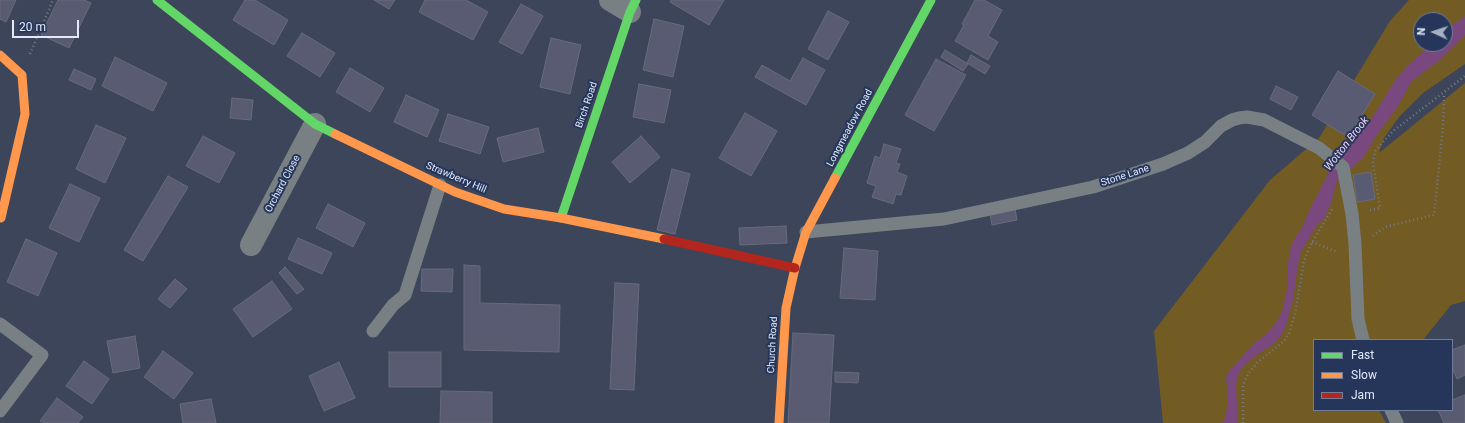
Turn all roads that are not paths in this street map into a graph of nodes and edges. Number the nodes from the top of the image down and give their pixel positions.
1 (156, 0) edge
2 (610, 0) edge
3 (931, 0) edge
4 (633, 6) edge
5 (0, 55) edge
6 (315, 124) junction
7 (440, 185) junction
8 (2, 218) dead end
9 (561, 218) junction
10 (806, 232) junction
11 (251, 245) dead end
12 (795, 268) junction
13 (0, 324) edge
14 (374, 331) dead end
15 (1363, 339) edge
16 (0, 411) edge
17 (1391, 411) edge
18 (779, 423) edge
19 (1397, 423) edge

1 - 6 street, Strawberry Hill
2 - 4 street
3 - 10 street, Longmeadow Road
4 - 9 street, Birch Road
5 - 8 street
6 - 7 street, Strawberry Hill
6 - 11 street, Orchard Close
7 - 9 street, Strawberry Hill
7 - 14 lane
9 - 12 street, Strawberry Hill
10 - 12 street, Longmeadow Road
10 - 15 lane, Stone Lane
12 - 18 street, Church Road
13 - 16 lane
17 - 19 lane

